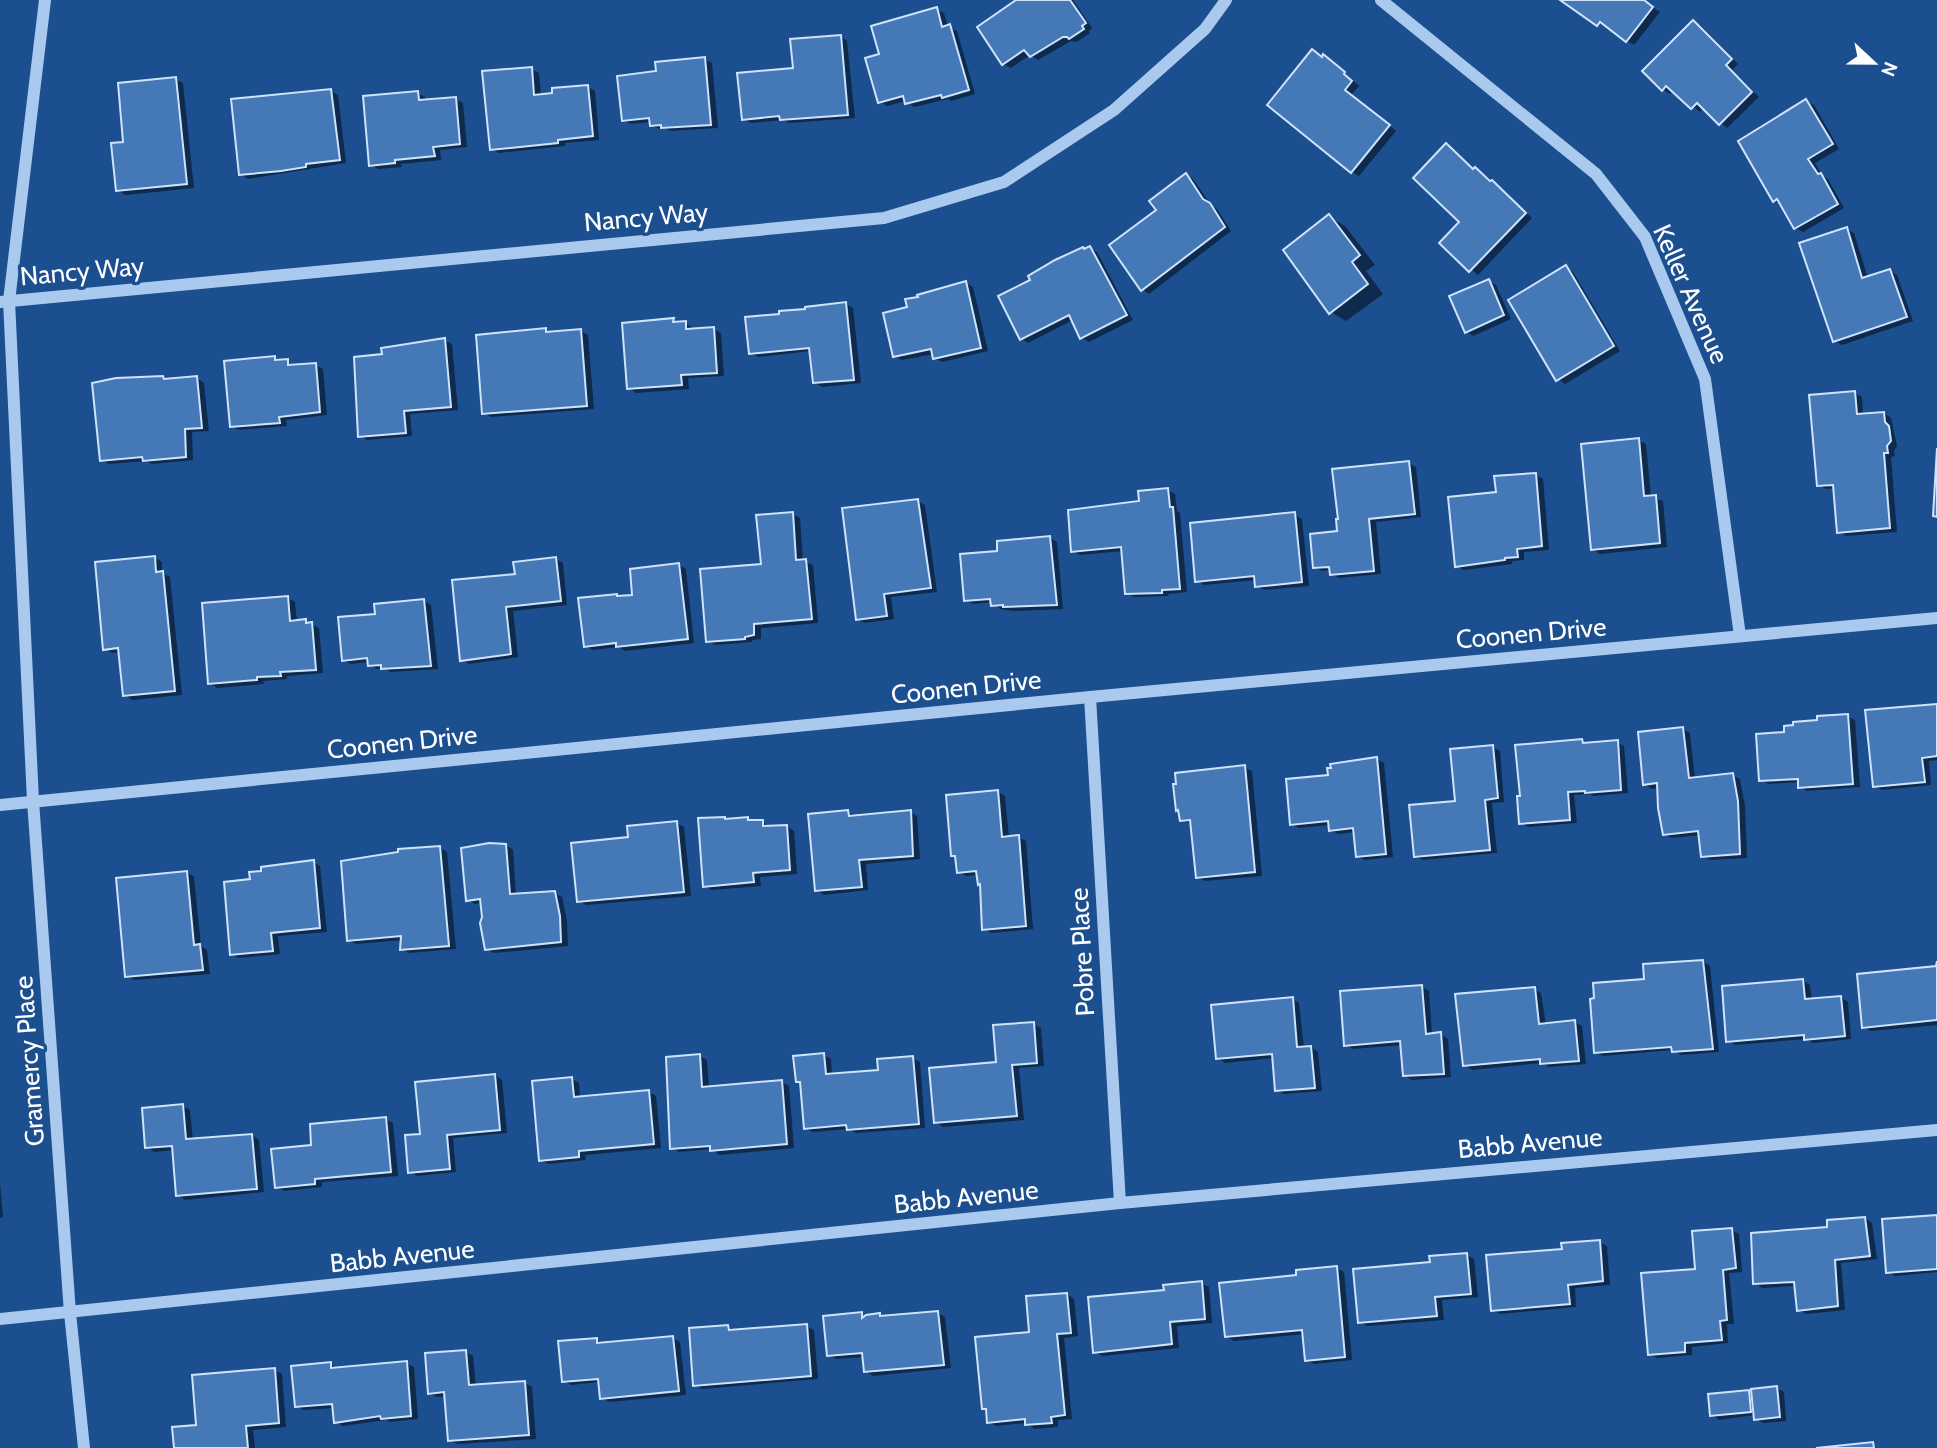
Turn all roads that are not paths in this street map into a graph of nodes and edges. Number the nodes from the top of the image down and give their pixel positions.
1 (45, 0) edge
2 (1226, 0) edge
3 (1381, 0) edge
4 (4, 301) edge
5 (1937, 618) edge
6 (1740, 636) junction
7 (1090, 697) junction
8 (33, 801) junction
9 (0, 806) edge
10 (1937, 1129) edge
11 (1120, 1203) junction
12 (70, 1313) junction
13 (0, 1319) edge
14 (84, 1448) edge

1 - 4 street, Gramercy Place
2 - 4 street, Nancy Way
3 - 6 street, Keller Avenue
4 - 8 street, Gramercy Place
5 - 6 street, Coonen Drive
6 - 7 street, Coonen Drive
7 - 8 street, Coonen Drive
7 - 11 street, Pobre Place
8 - 9 street, Coonen Drive
8 - 12 street, Gramercy Place
10 - 11 street, Babb Avenue
11 - 12 street, Babb Avenue
12 - 13 street, Babb Avenue
12 - 14 street, Gramercy Place

